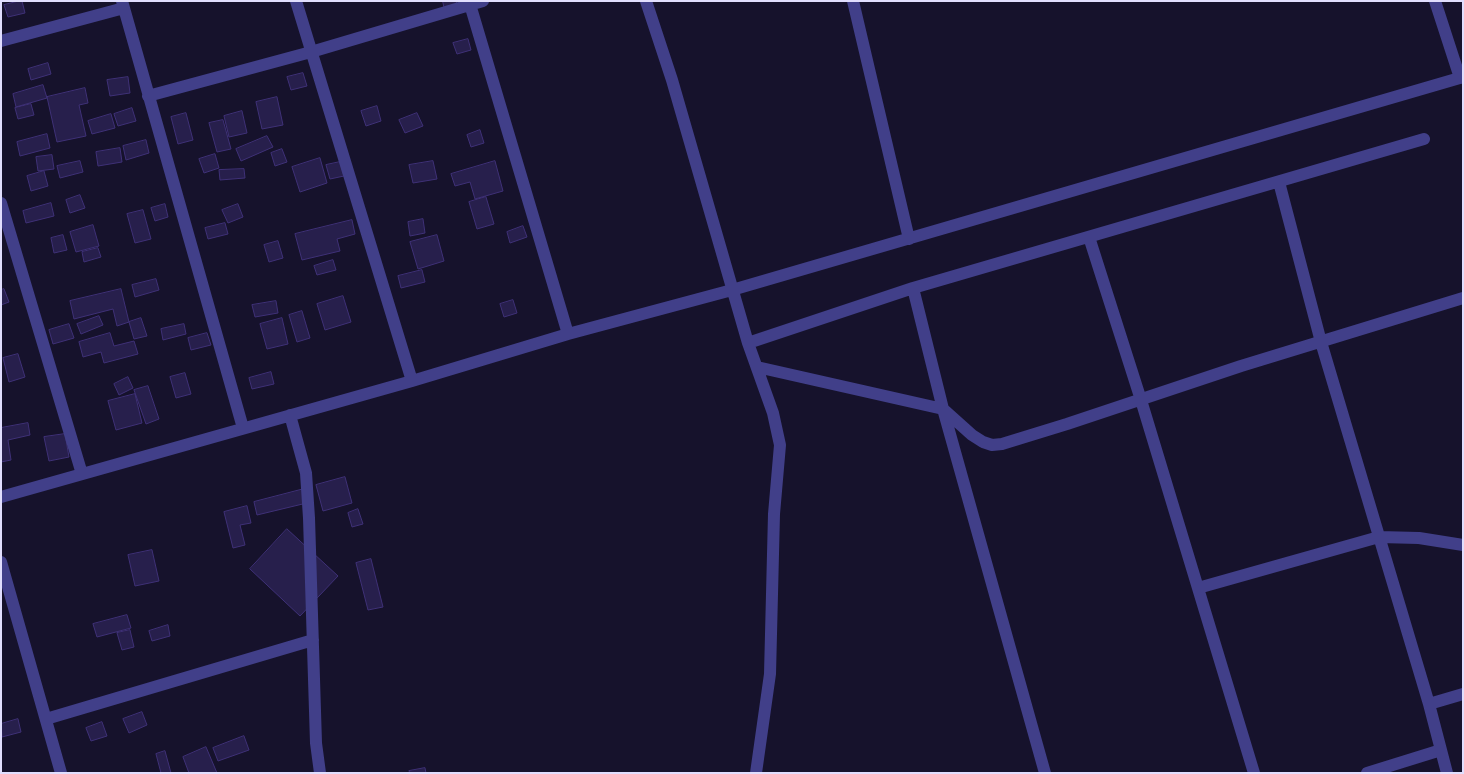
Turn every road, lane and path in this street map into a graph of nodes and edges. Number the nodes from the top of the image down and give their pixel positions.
1 (296, 1) edge
2 (483, 1) edge
3 (646, 1) edge
4 (853, 1) edge
5 (1435, 1) edge
6 (469, 3) edge
7 (123, 5) edge
8 (1, 41) edge
9 (311, 52) junction
10 (1461, 77) edge
11 (148, 96) junction
12 (1424, 139) dead end
13 (1279, 182) junction
14 (1, 203) edge
15 (1089, 237) junction
16 (909, 239) junction
17 (913, 288) junction
18 (732, 290) junction
19 (1463, 298) edge
20 (568, 334) junction
21 (1321, 342) junction
22 (748, 343) junction
23 (757, 367) junction
24 (412, 381) junction
25 (1141, 400) junction
26 (943, 409) junction
27 (290, 415) junction
28 (243, 428) junction
29 (82, 474) junction
30 (1, 497) edge
31 (1379, 537) junction
32 (1463, 545) edge
33 (1, 562) edge
34 (1198, 588) junction
35 (313, 640) junction
36 (1463, 694) edge
37 (1429, 704) junction
38 (46, 719) junction
39 (1441, 750) junction
40 (62, 773) edge
41 (320, 773) edge
42 (756, 773) edge
43 (1046, 773) edge
44 (1254, 773) edge
45 (1367, 773) edge
46 (1447, 773) edge

1 - 9 street
2 - 6 street
3 - 18 street
4 - 16 street
5 - 10 street
6 - 9 street
6 - 20 street
7 - 8 street
7 - 11 street
9 - 11 street
9 - 24 street
10 - 16 street
11 - 28 street
12 - 13 street
13 - 15 street
13 - 21 street
14 - 29 street
15 - 17 street
15 - 25 street
16 - 18 street
17 - 22 street
17 - 26 street
18 - 20 street
18 - 22 street
19 - 21 street
20 - 24 street
21 - 25 street
21 - 31 street
22 - 23 street
23 - 26 street
23 - 42 street
24 - 27 street
25 - 26 street
25 - 34 street
26 - 43 street
27 - 28 street
27 - 35 street
28 - 29 street
29 - 30 street
31 - 32 street
31 - 34 street
31 - 37 street
33 - 38 street
34 - 44 street
35 - 38 street
35 - 41 street
36 - 37 street
37 - 39 street
38 - 40 street
39 - 45 street
39 - 46 street

